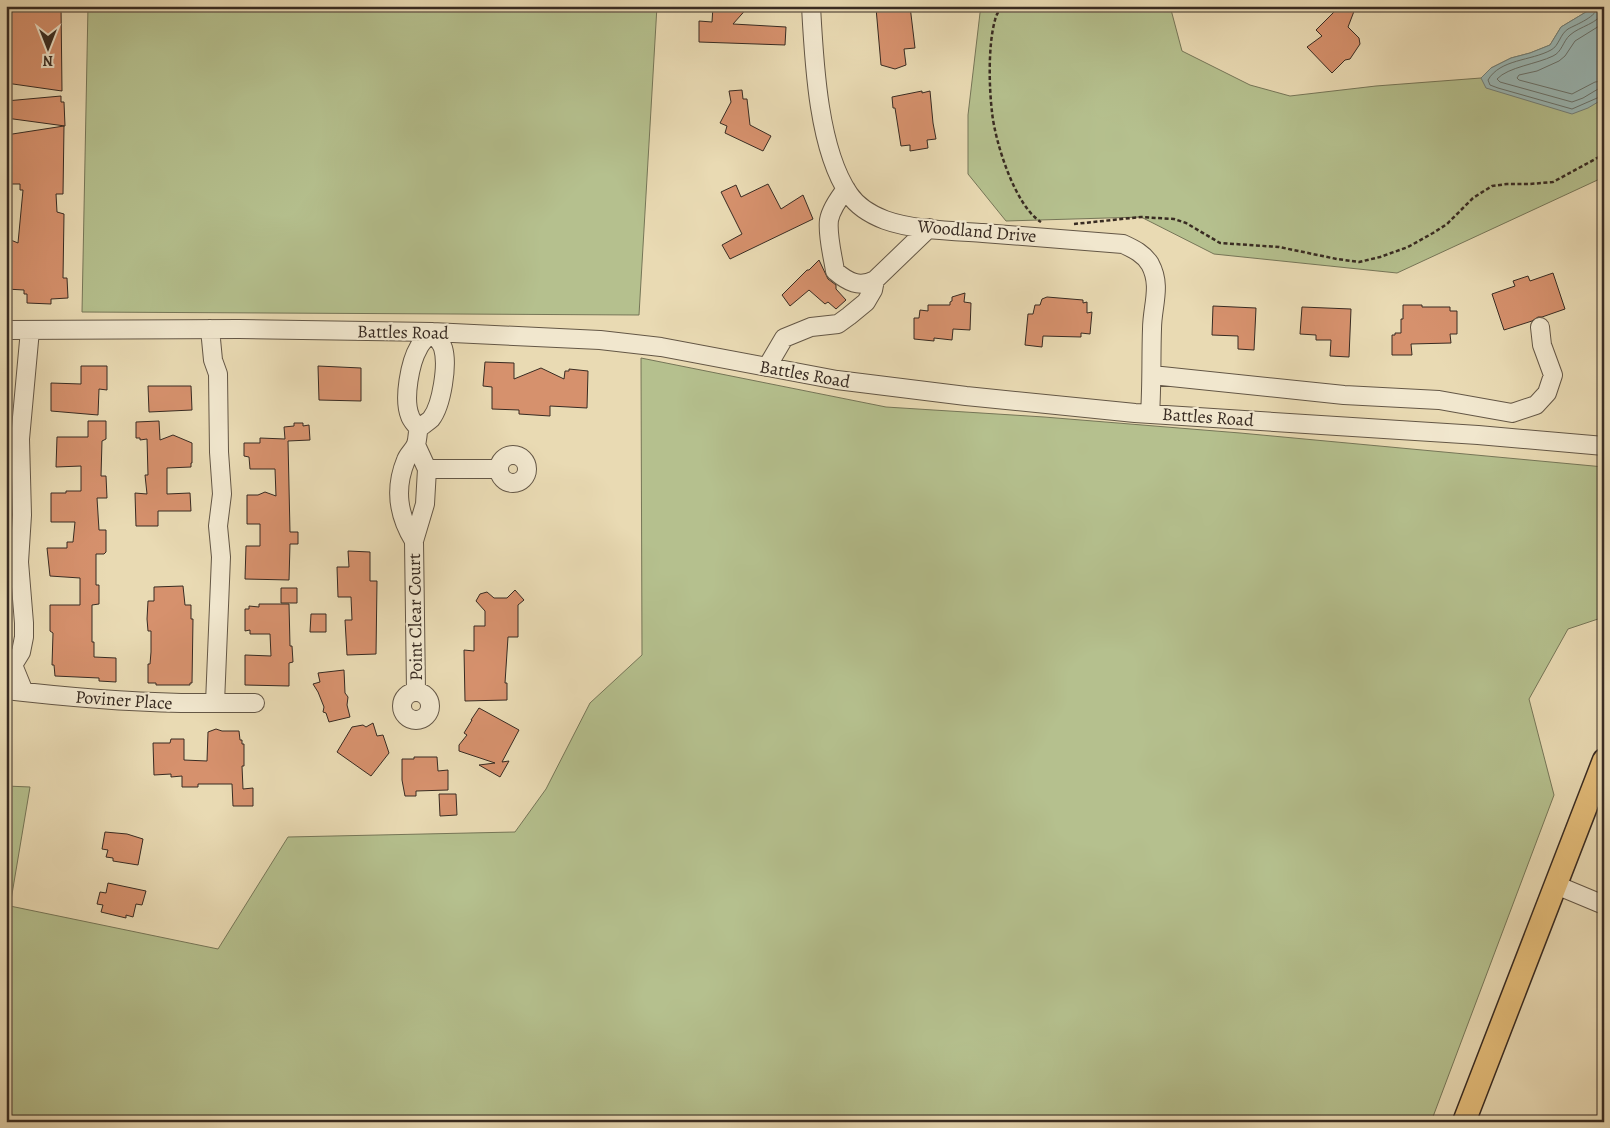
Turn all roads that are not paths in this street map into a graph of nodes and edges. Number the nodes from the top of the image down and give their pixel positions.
1 (811, 6) edge
2 (846, 189) junction
3 (929, 228) junction
4 (875, 280) junction
5 (1540, 327) dead end
6 (210, 329) junction
7 (6, 330) edge
8 (30, 330) junction
9 (432, 332) junction
10 (767, 367) junction
11 (1152, 375) junction
12 (1150, 414) junction
13 (417, 437) junction
14 (1604, 446) edge
15 (499, 469) dead end
16 (427, 470) junction
17 (414, 541) junction
18 (10, 664) edge
19 (6, 690) edge
20 (24, 692) junction
21 (416, 692) dead end
22 (215, 703) junction
23 (255, 703) dead end
24 (1604, 760) edge
25 (1556, 885) junction
26 (1604, 905) edge
27 (1464, 1122) edge

1 - 2 street, Woodland Drive
2 - 3 street, Woodland Drive
2 - 4 street
3 - 4 street
3 - 11 street, Woodland Drive
4 - 10 street
5 - 11 street
6 - 8 street, Battles Road
6 - 9 street, Battles Road
6 - 22 street
7 - 8 street, Battles Road
8 - 18 street
9 - 10 street, Battles Road
9 - 13 street, Point Clear Court
9 - 13 street, Point Clear Court
10 - 12 street, Battles Road
11 - 12 street, Woodland Drive
12 - 14 street, Battles Road
13 - 16 street, Point Clear Court
13 - 17 street, Point Clear Court
15 - 16 street
16 - 17 street, Point Clear Court
17 - 21 street, Point Clear Court
18 - 20 street
19 - 20 street, Poviner Place
20 - 22 street, Poviner Place
22 - 23 street, Poviner Place
24 - 25 main road
25 - 26 street
25 - 27 main road

